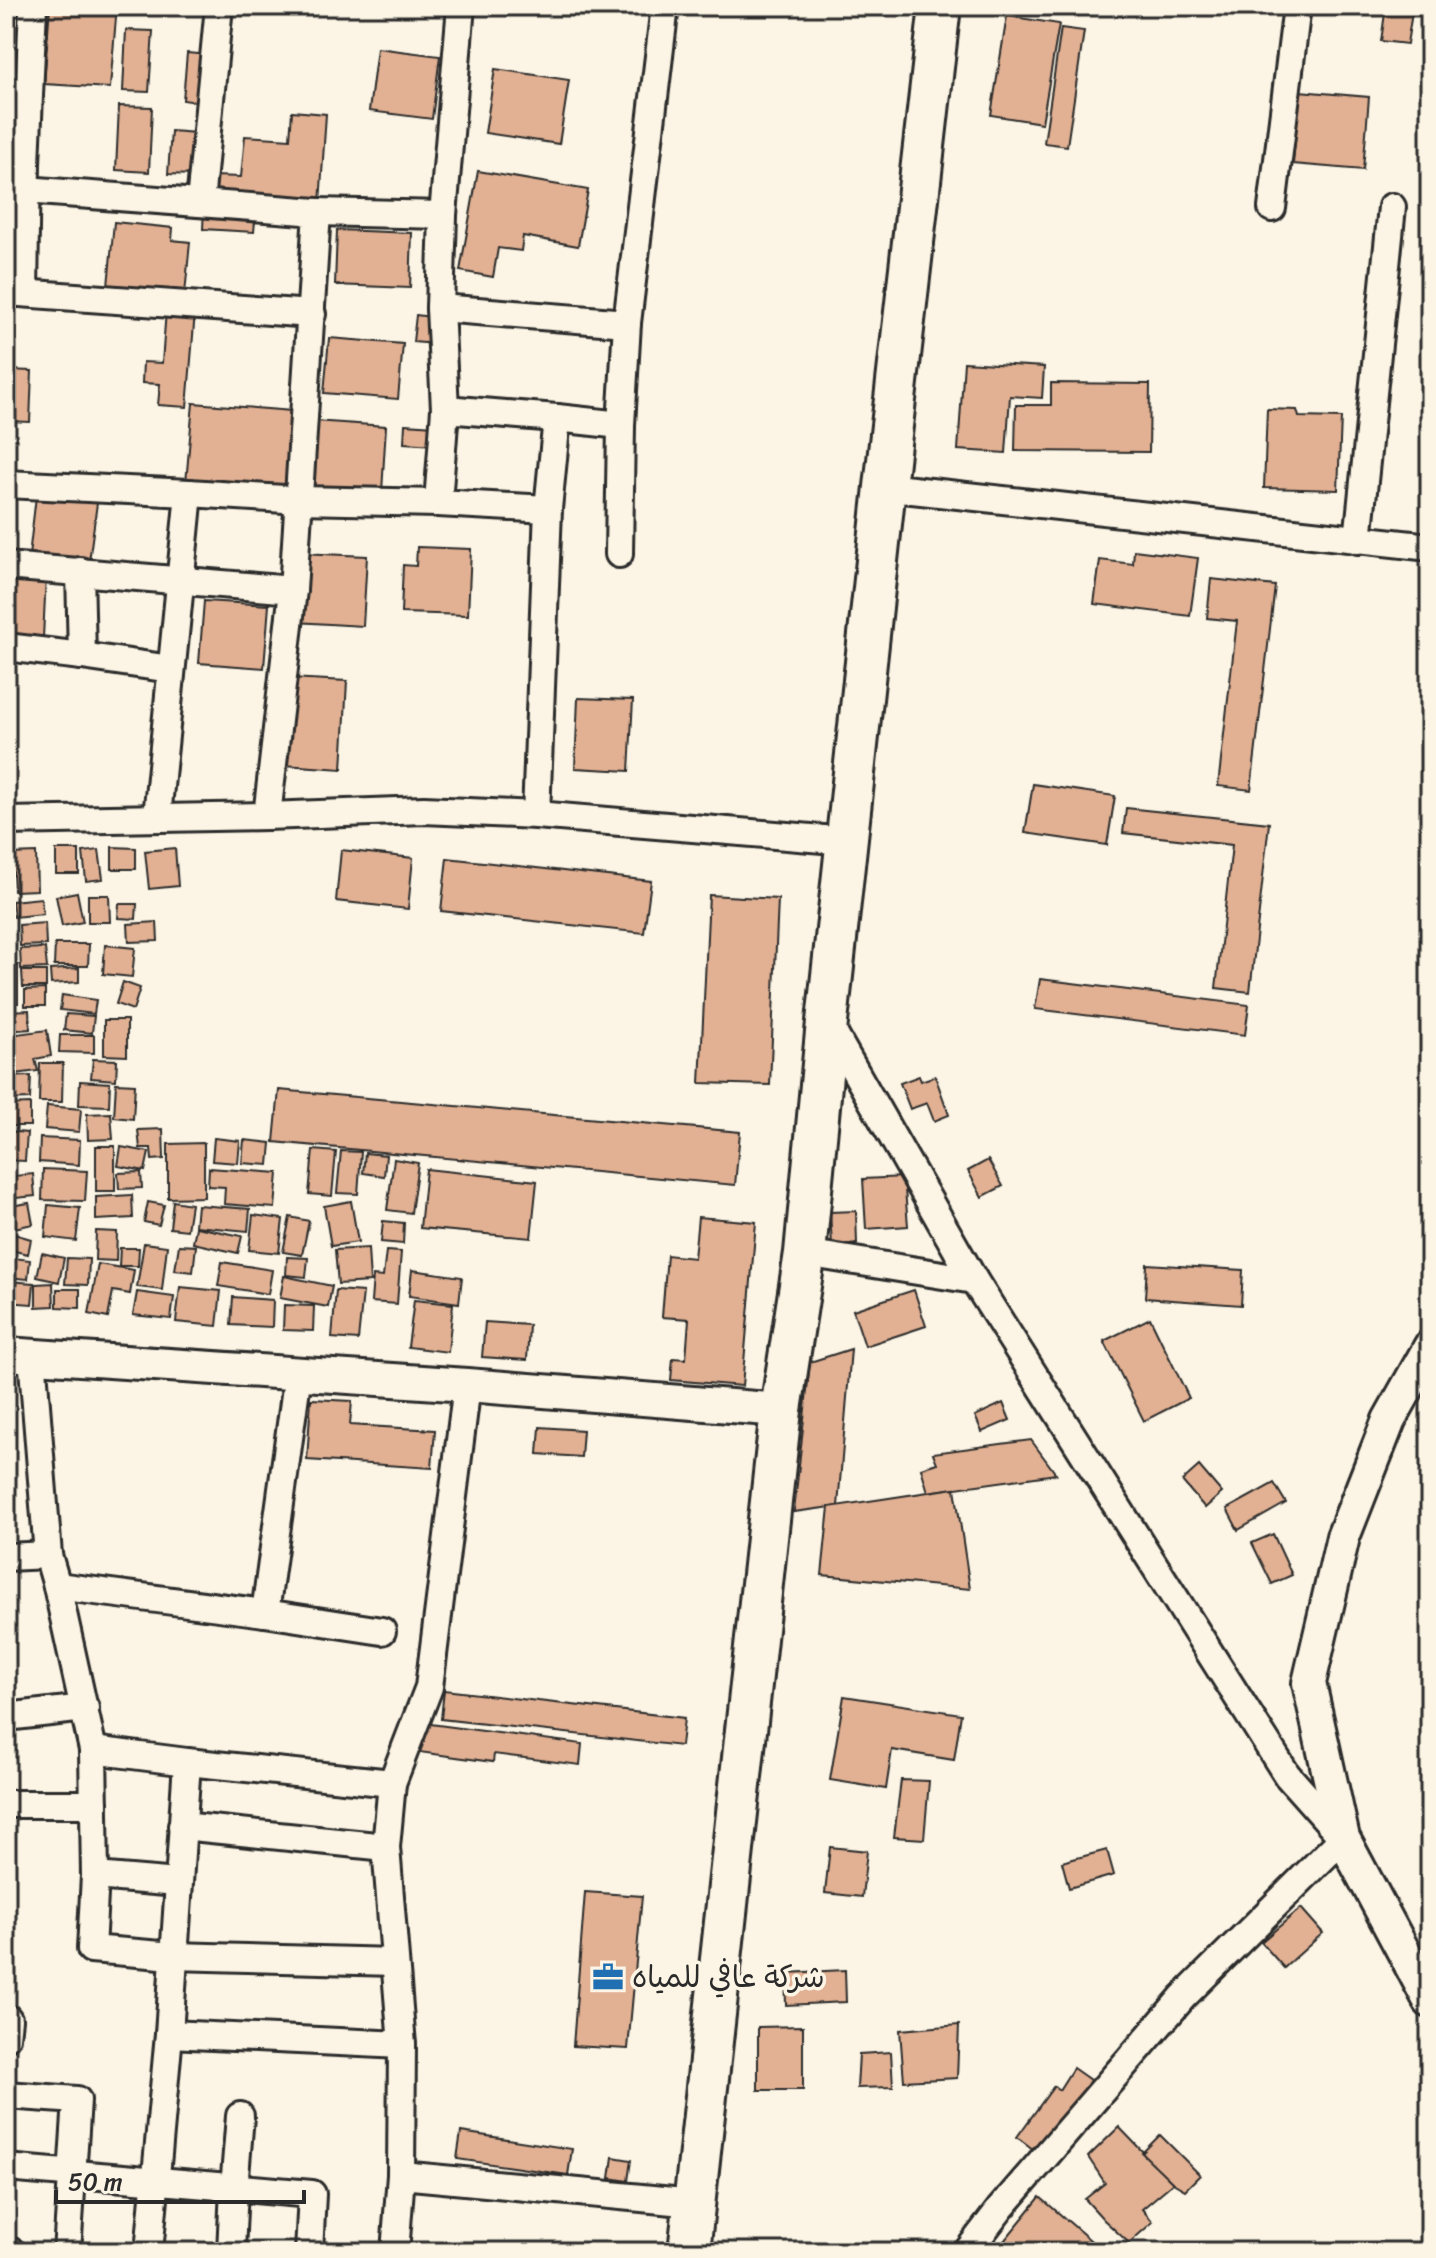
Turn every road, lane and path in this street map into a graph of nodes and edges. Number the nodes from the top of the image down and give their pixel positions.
1 (33, 6) edge
2 (219, 6) edge
3 (461, 6) edge
4 (665, 6) edge
5 (940, 6) edge
6 (1297, 6) edge
7 (16, 162) edge
8 (25, 190) junction
9 (200, 203) junction
10 (1392, 207) dead end
11 (1272, 208) dead end
12 (317, 212) junction
13 (443, 215) junction
14 (15, 292) edge
15 (440, 308) junction
16 (312, 314) junction
17 (627, 323) junction
18 (445, 409) junction
19 (557, 418) junction
20 (621, 425) junction
21 (6, 484) edge
22 (885, 487) junction
23 (189, 493) junction
24 (300, 500) junction
25 (438, 503) junction
26 (548, 509) junction
27 (1358, 540) junction
28 (1430, 547) edge
29 (619, 554) dead end
30 (6, 566) edge
31 (80, 571) junction
32 (180, 581) junction
33 (293, 590) junction
34 (6, 647) edge
35 (82, 656) junction
36 (171, 669) junction
37 (536, 815) junction
38 (267, 816) junction
39 (157, 817) junction
40 (6, 821) edge
41 (847, 841) junction
42 (827, 1022) junction
43 (805, 1253) junction
44 (974, 1280) junction
45 (1430, 1347) edge
46 (19, 1354) edge
47 (298, 1373) junction
48 (467, 1385) junction
49 (781, 1410) junction
50 (48, 1555) junction
51 (6, 1557) edge
52 (57, 1586) junction
53 (265, 1613) junction
54 (382, 1631) dead end
55 (85, 1708) junction
56 (6, 1717) edge
57 (93, 1750) junction
58 (187, 1762) junction
59 (392, 1783) junction
60 (6, 1804) edge
61 (94, 1804) junction
62 (182, 1826) junction
63 (1343, 1838) junction
64 (386, 1847) junction
65 (95, 1876) junction
66 (178, 1883) junction
67 (173, 1956) junction
68 (395, 1962) junction
69 (1430, 2001) edge
70 (169, 2034) junction
71 (402, 2045) junction
72 (6, 2095) edge
73 (240, 2116) dead end
74 (6, 2168) edge
75 (73, 2174) junction
76 (401, 2175) junction
77 (154, 2181) junction
78 (234, 2188) junction
79 (694, 2203) junction
80 (6, 2251) edge
81 (12, 2252) edge
82 (67, 2252) edge
83 (149, 2252) edge
84 (231, 2252) edge
85 (309, 2252) edge
86 (395, 2252) edge
87 (689, 2252) edge
88 (967, 2252) edge

1 - 7 street
2 - 9 street
3 - 13 street
4 - 17 street
5 - 22 main road
6 - 11 street
7 - 8 street
8 - 9 street
8 - 14 street
9 - 12 street
10 - 27 street
12 - 13 street
12 - 16 street
13 - 15 street
14 - 16 street
15 - 17 street
15 - 18 street
16 - 24 street
17 - 20 street
18 - 19 street
18 - 25 street
19 - 20 street
19 - 26 street
20 - 29 street
21 - 23 street
22 - 27 street
22 - 41 main road
23 - 24 street
23 - 32 street
24 - 25 street
24 - 33 street
25 - 26 street
26 - 37 street
27 - 28 street
30 - 31 street
31 - 32 street
31 - 35 street
32 - 33 street
32 - 36 street
33 - 38 street
34 - 35 street
35 - 36 street
36 - 39 street
37 - 38 street
37 - 41 street
38 - 39 street
39 - 40 street
41 - 42 main road
42 - 43 main road
42 - 44 street
43 - 44 street
43 - 49 main road
44 - 63 street
45 - 63 street
46 - 47 street
46 - 50 street
47 - 48 street
47 - 53 street
48 - 49 street
48 - 59 street
49 - 79 main road
50 - 51 street
50 - 52 street
52 - 53 street
52 - 55 street
53 - 54 street
55 - 56 street
55 - 57 street
57 - 58 street
57 - 61 street
58 - 59 street
58 - 62 street
59 - 64 street
60 - 61 street
61 - 65 street
62 - 64 street
62 - 66 street
63 - 69 street
63 - 88 street
64 - 68 street
65 - 66 street
65 - 67 street
66 - 67 street
67 - 68 street
67 - 70 street
68 - 71 street
70 - 71 street
70 - 77 street
71 - 76 street
72 - 75 street
73 - 78 street
74 - 75 street
75 - 77 street
75 - 82 street
76 - 79 street
76 - 86 street
77 - 78 street
77 - 83 street
78 - 84 street
78 - 85 street
79 - 87 main road
80 - 81 street

